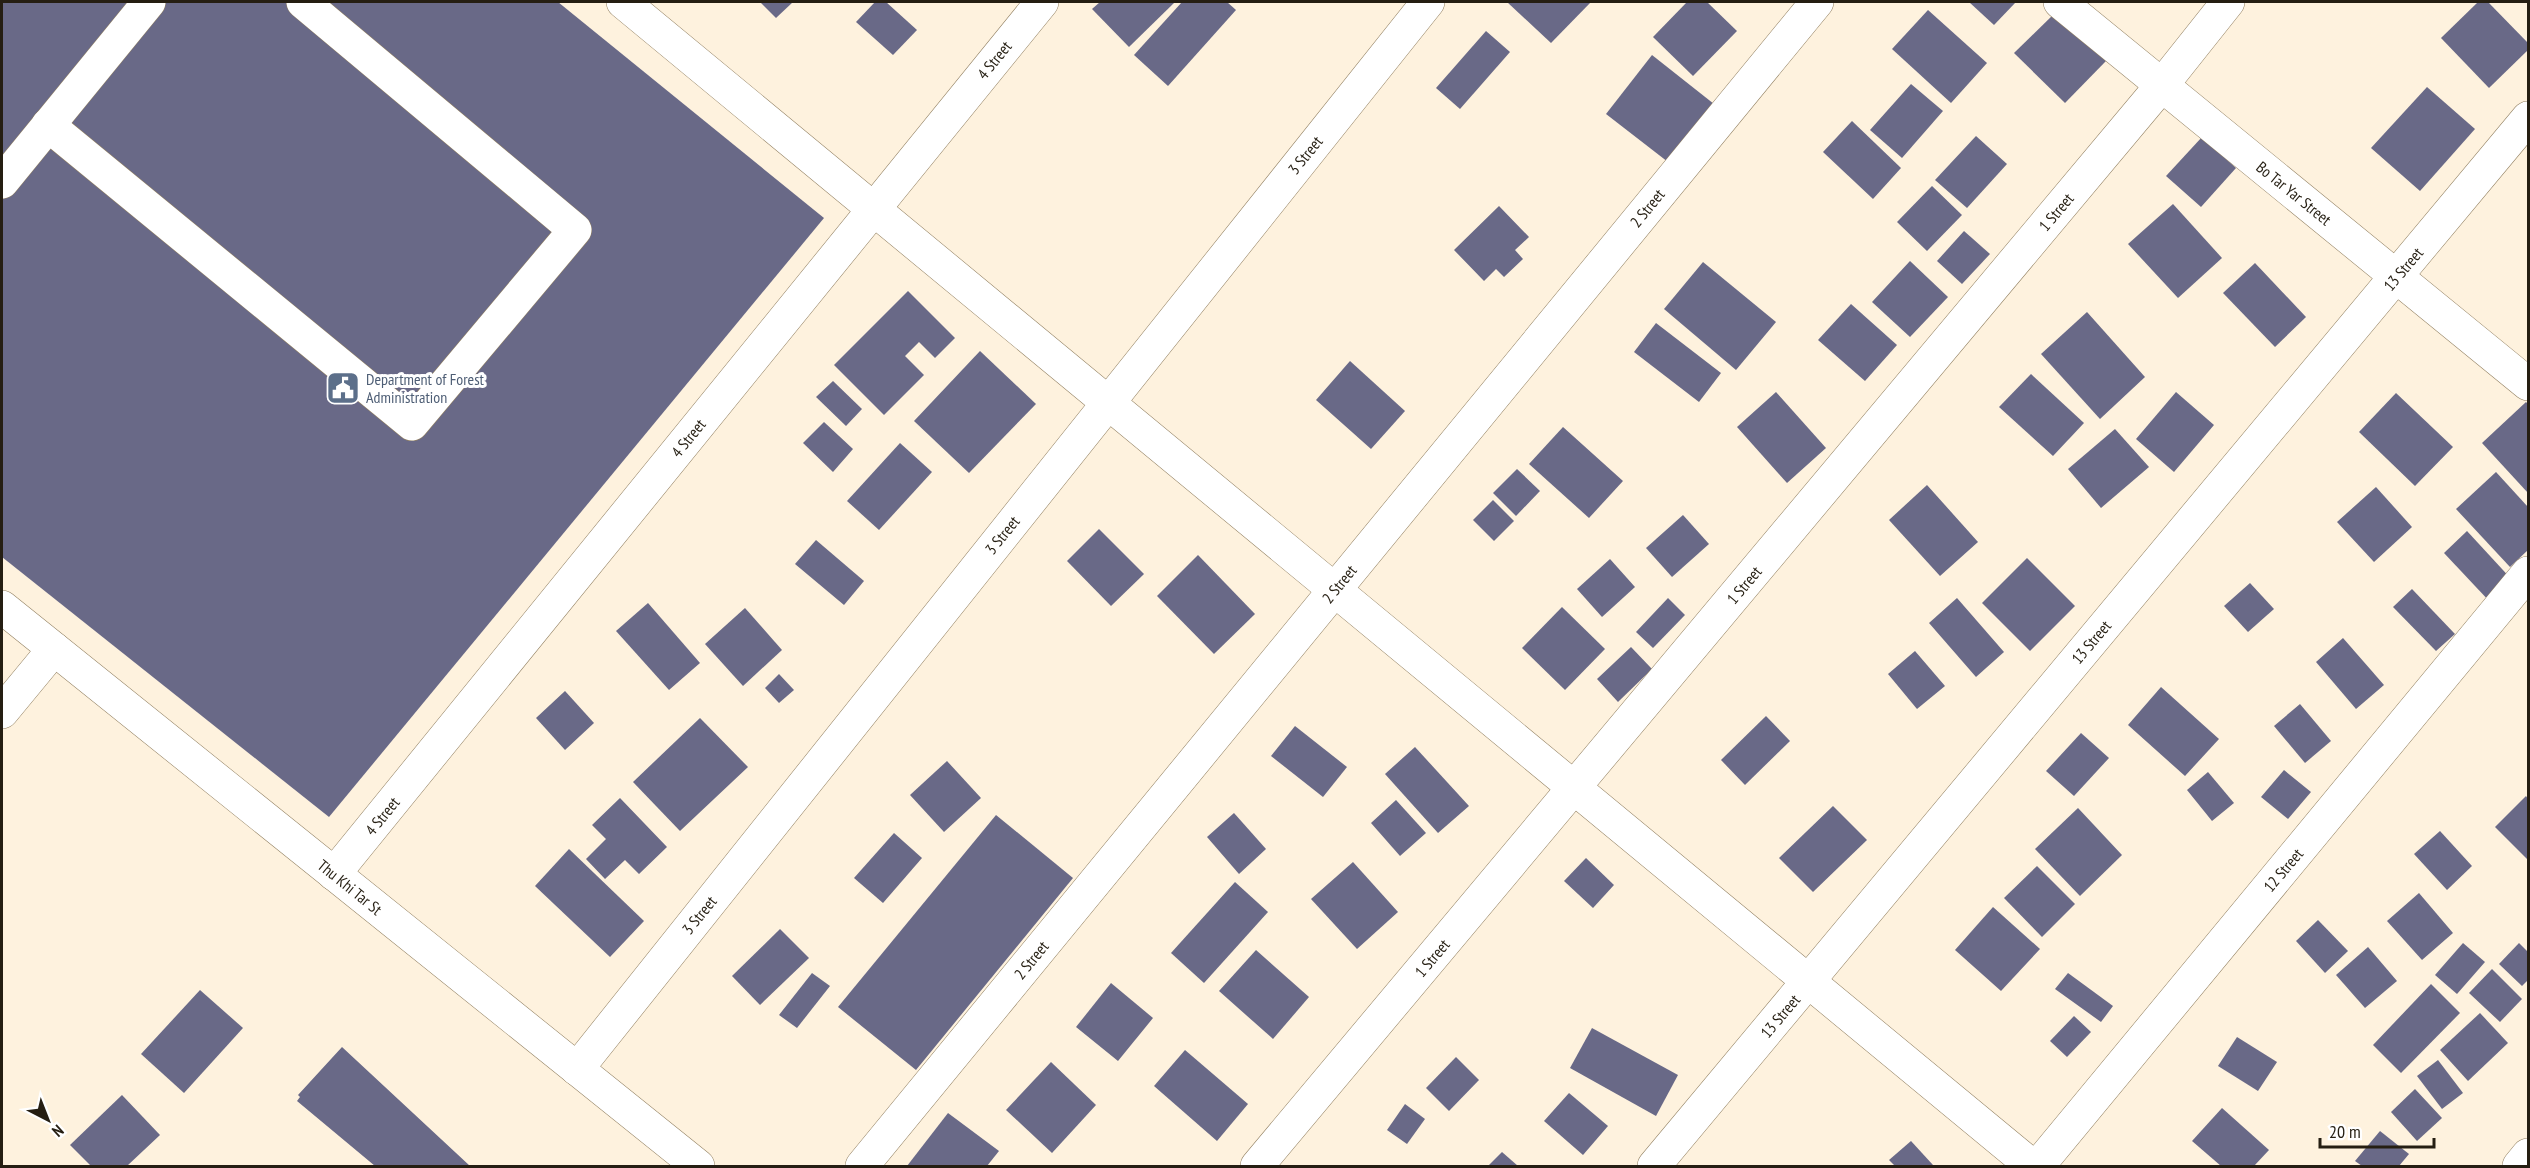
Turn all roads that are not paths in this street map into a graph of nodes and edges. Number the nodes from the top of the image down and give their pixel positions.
1 (149, 2) edge
2 (303, 2) edge
3 (1042, 2) edge
4 (1428, 2) edge
5 (1817, 2) edge
6 (2060, 2) edge
7 (2228, 2) edge
8 (628, 3) edge
9 (2162, 85) junction
10 (2529, 118) edge
11 (48, 125) junction
12 (2, 182) edge
13 (874, 209) junction
14 (2397, 276) junction
15 (2529, 384) edge
16 (1108, 402) junction
17 (2529, 573) edge
18 (1334, 590) junction
19 (2, 607) edge
20 (54, 649) junction
21 (2, 712) edge
22 (1574, 788) junction
23 (334, 874) junction
24 (1809, 981) junction
25 (577, 1069) junction
26 (2529, 1155) edge
27 (689, 1164) edge
28 (862, 1167) edge
29 (1257, 1167) edge
30 (1654, 1167) edge
31 (2032, 1167) edge
32 (2038, 1167) edge
33 (2519, 1167) edge

1 - 11 street
2 - 11 street
3 - 13 street, 4 Street
4 - 16 street, 3 Street
5 - 18 street, 2 Street
6 - 9 street, Bo Tar Yar Street
7 - 9 street, 1 Street
8 - 13 street
9 - 14 street, Bo Tar Yar Street
9 - 22 street, 1 Street
10 - 14 street, 13 Street
11 - 12 street
13 - 16 street
13 - 23 street, 4 Street
14 - 15 street, Bo Tar Yar Street
14 - 24 street, 13 Street
16 - 18 street
16 - 25 street, 3 Street
17 - 32 street, 12 Street
18 - 22 street
18 - 28 street, 2 Street
19 - 20 street, Thu Khi Tar St
20 - 21 street
20 - 23 street, Thu Khi Tar St
22 - 24 street
22 - 29 street, 1 Street
23 - 25 street, Thu Khi Tar St
24 - 30 street, 13 Street
24 - 31 street
25 - 27 street, Thu Khi Tar St
26 - 33 street

